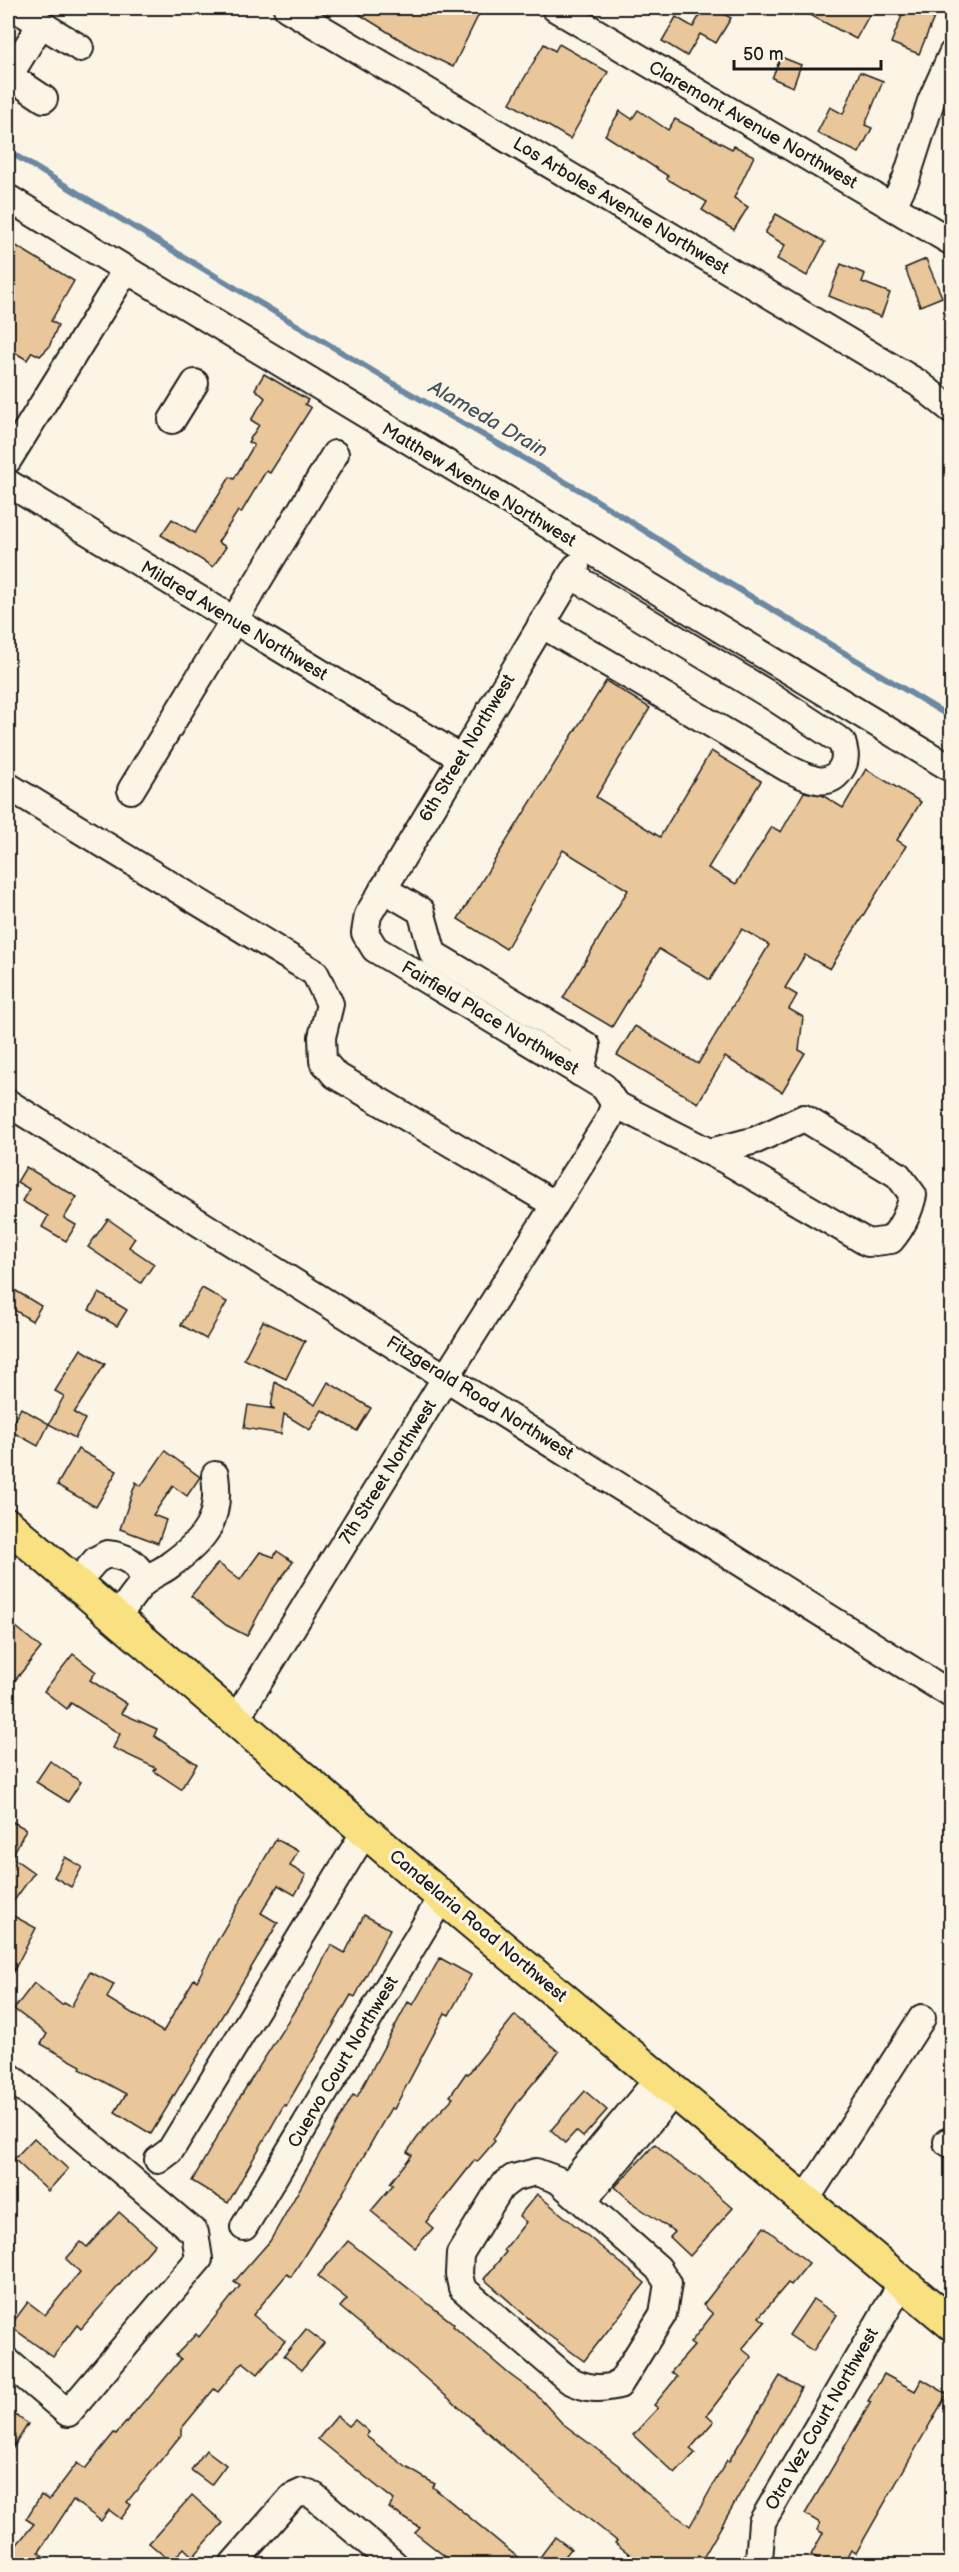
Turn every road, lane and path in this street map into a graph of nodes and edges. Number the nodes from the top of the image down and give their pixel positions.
1 (15, 8) edge
2 (287, 8) edge
3 (555, 8) edge
4 (41, 24) junction
5 (80, 48) dead end
6 (951, 54) edge
7 (8, 75) edge
8 (44, 99) dead end
9 (8, 198) edge
10 (893, 206) junction
11 (951, 242) edge
12 (126, 270) junction
13 (195, 383) dead end
14 (951, 410) edge
15 (172, 420) dead end
16 (335, 454) dead end
17 (8, 460) edge
18 (8, 483) edge
19 (233, 620) junction
20 (542, 624) junction
21 (461, 758) junction
22 (951, 769) edge
23 (8, 786) edge
24 (131, 790) dead end
25 (383, 890) junction
26 (365, 933) joint
27 (580, 1073) junction
28 (8, 1103) edge
29 (615, 1104) junction
30 (710, 1152) junction
31 (554, 1204) junction
32 (446, 1377) junction
33 (215, 1475) dead end
34 (8, 1525) edge
35 (146, 1581) junction
36 (76, 1582) junction
37 (117, 1617) junction
38 (951, 1695) edge
39 (236, 1719) junction
40 (366, 1830) junction
41 (442, 1897) junction
42 (922, 2018) dead end
43 (8, 2075) edge
44 (667, 2085) junction
45 (158, 2160) dead end
46 (575, 2194) junction
47 (805, 2201) junction
48 (244, 2227) dead end
49 (902, 2283) junction
50 (951, 2324) edge
51 (8, 2362) edge
52 (759, 2560) dead end
53 (233, 2565) edge
54 (394, 2565) edge

1 - 4 street
2 - 14 street, Los Arboles Avenue Northwest
3 - 10 street, Claremont Avenue Northwest
4 - 5 street
4 - 7 street
6 - 10 street
7 - 8 street
9 - 12 street, Matthew Avenue Northwest
10 - 11 street, Claremont Avenue Northwest
12 - 17 street
12 - 22 street, Matthew Avenue Northwest
13 - 15 street
16 - 19 street
18 - 19 street, Mildred Avenue Northwest
19 - 21 street, Mildred Avenue Northwest
19 - 24 street
20 - 20 street, 6th Street Northwest
20 - 21 street, 6th Street Northwest
21 - 25 street, 6th Street Northwest
23 - 31 street
25 - 26 street, 6th Street Northwest
25 - 27 street
26 - 27 street, Fairfield Place Northwest
27 - 29 street, Fairfield Place Northwest
28 - 32 street, Fitzgerald Road Northwest
29 - 30 street
29 - 31 street, 7th Street Northwest
30 - 30 street
31 - 32 street, 7th Street Northwest
32 - 38 street, Fitzgerald Road Northwest
32 - 39 street, 7th Street Northwest
33 - 35 street
34 - 36 main road, Candelaria Road Northwest
35 - 36 street
35 - 37 street
36 - 37 main road, Candelaria Road Northwest
37 - 39 main road, Candelaria Road Northwest
39 - 40 main road, Candelaria Road Northwest
40 - 41 main road, Candelaria Road Northwest
40 - 45 street
41 - 44 main road, Candelaria Road Northwest
41 - 48 street, Cuervo Court Northwest
42 - 47 street
43 - 51 street
44 - 46 street
44 - 47 main road, Candelaria Road Northwest
46 - 46 street
47 - 49 main road, Candelaria Road Northwest
49 - 50 main road, Candelaria Road Northwest
49 - 52 street, Otra Vez Court Northwest
53 - 54 street

